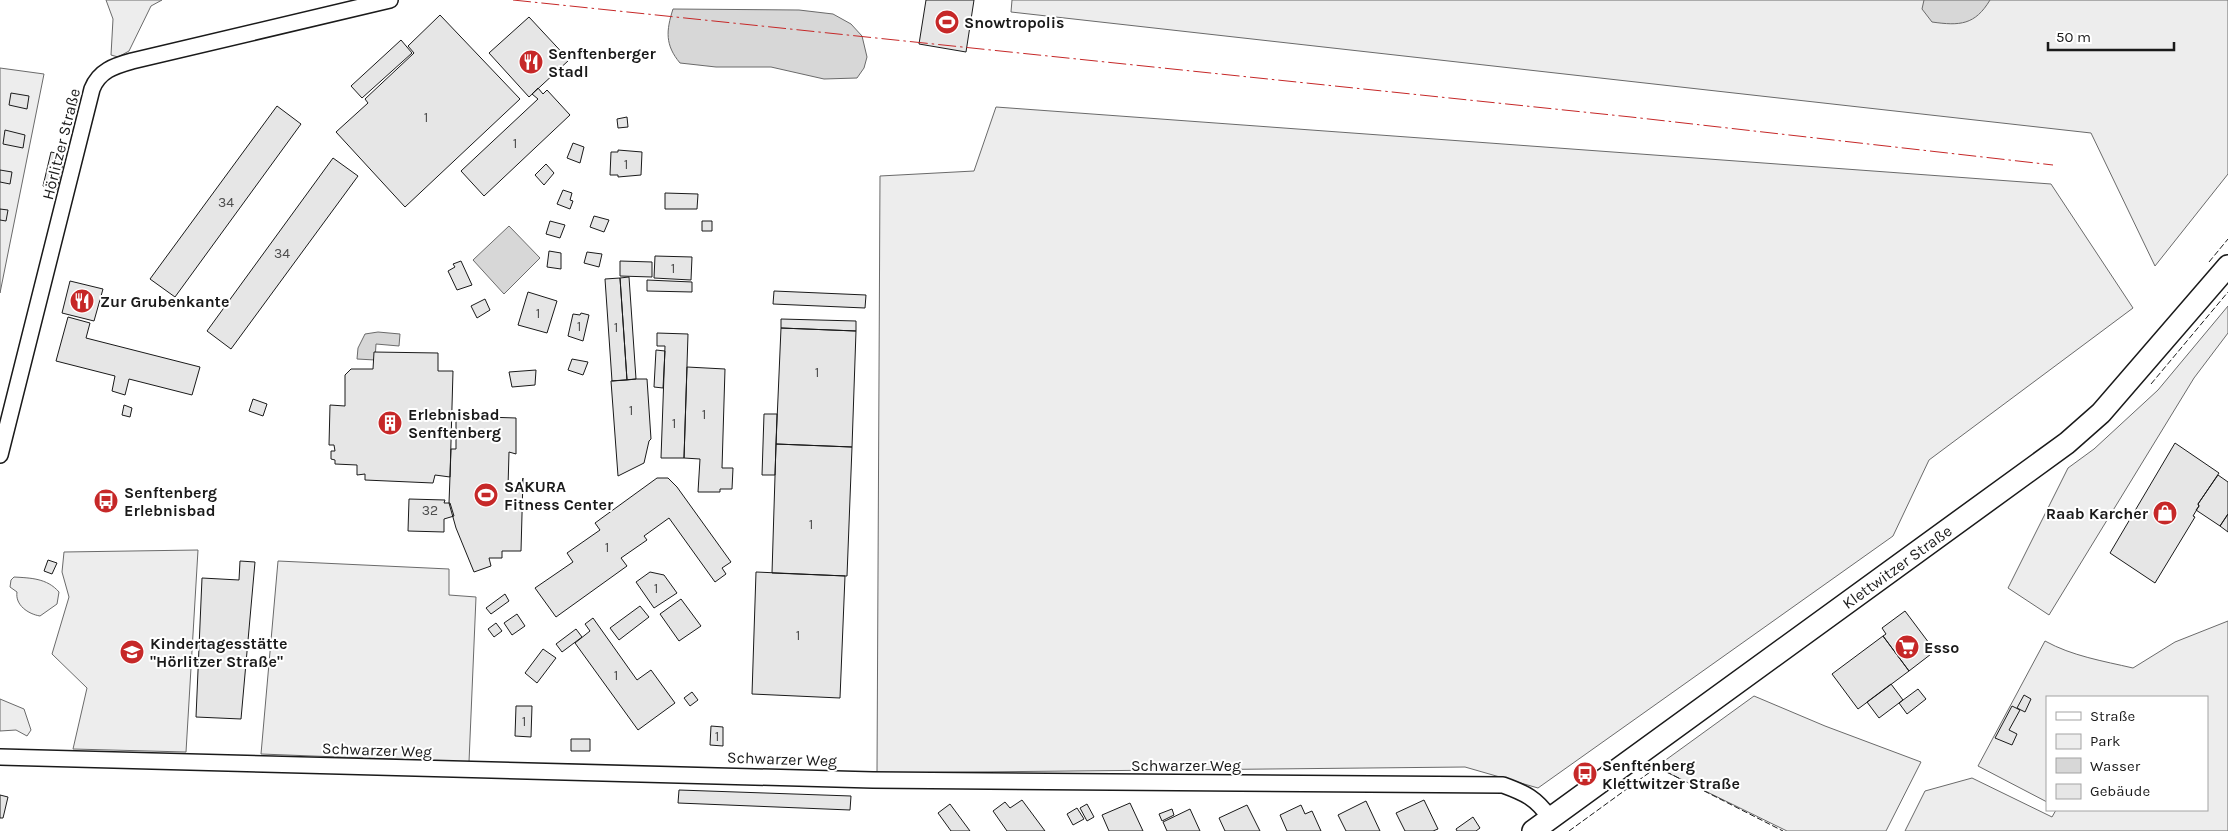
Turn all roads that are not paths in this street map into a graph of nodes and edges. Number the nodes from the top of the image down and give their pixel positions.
1 (390, 0) edge
2 (2228, 266) edge
3 (0, 455) edge
4 (0, 757) edge
5 (1550, 818) junction
6 (1533, 831) edge

1 - 3 street, Hörlitzer Straße
2 - 5 main road, Klettwitzer Straße
4 - 5 street, Schwarzer Weg
5 - 6 main road, Klettwitzer Straße

